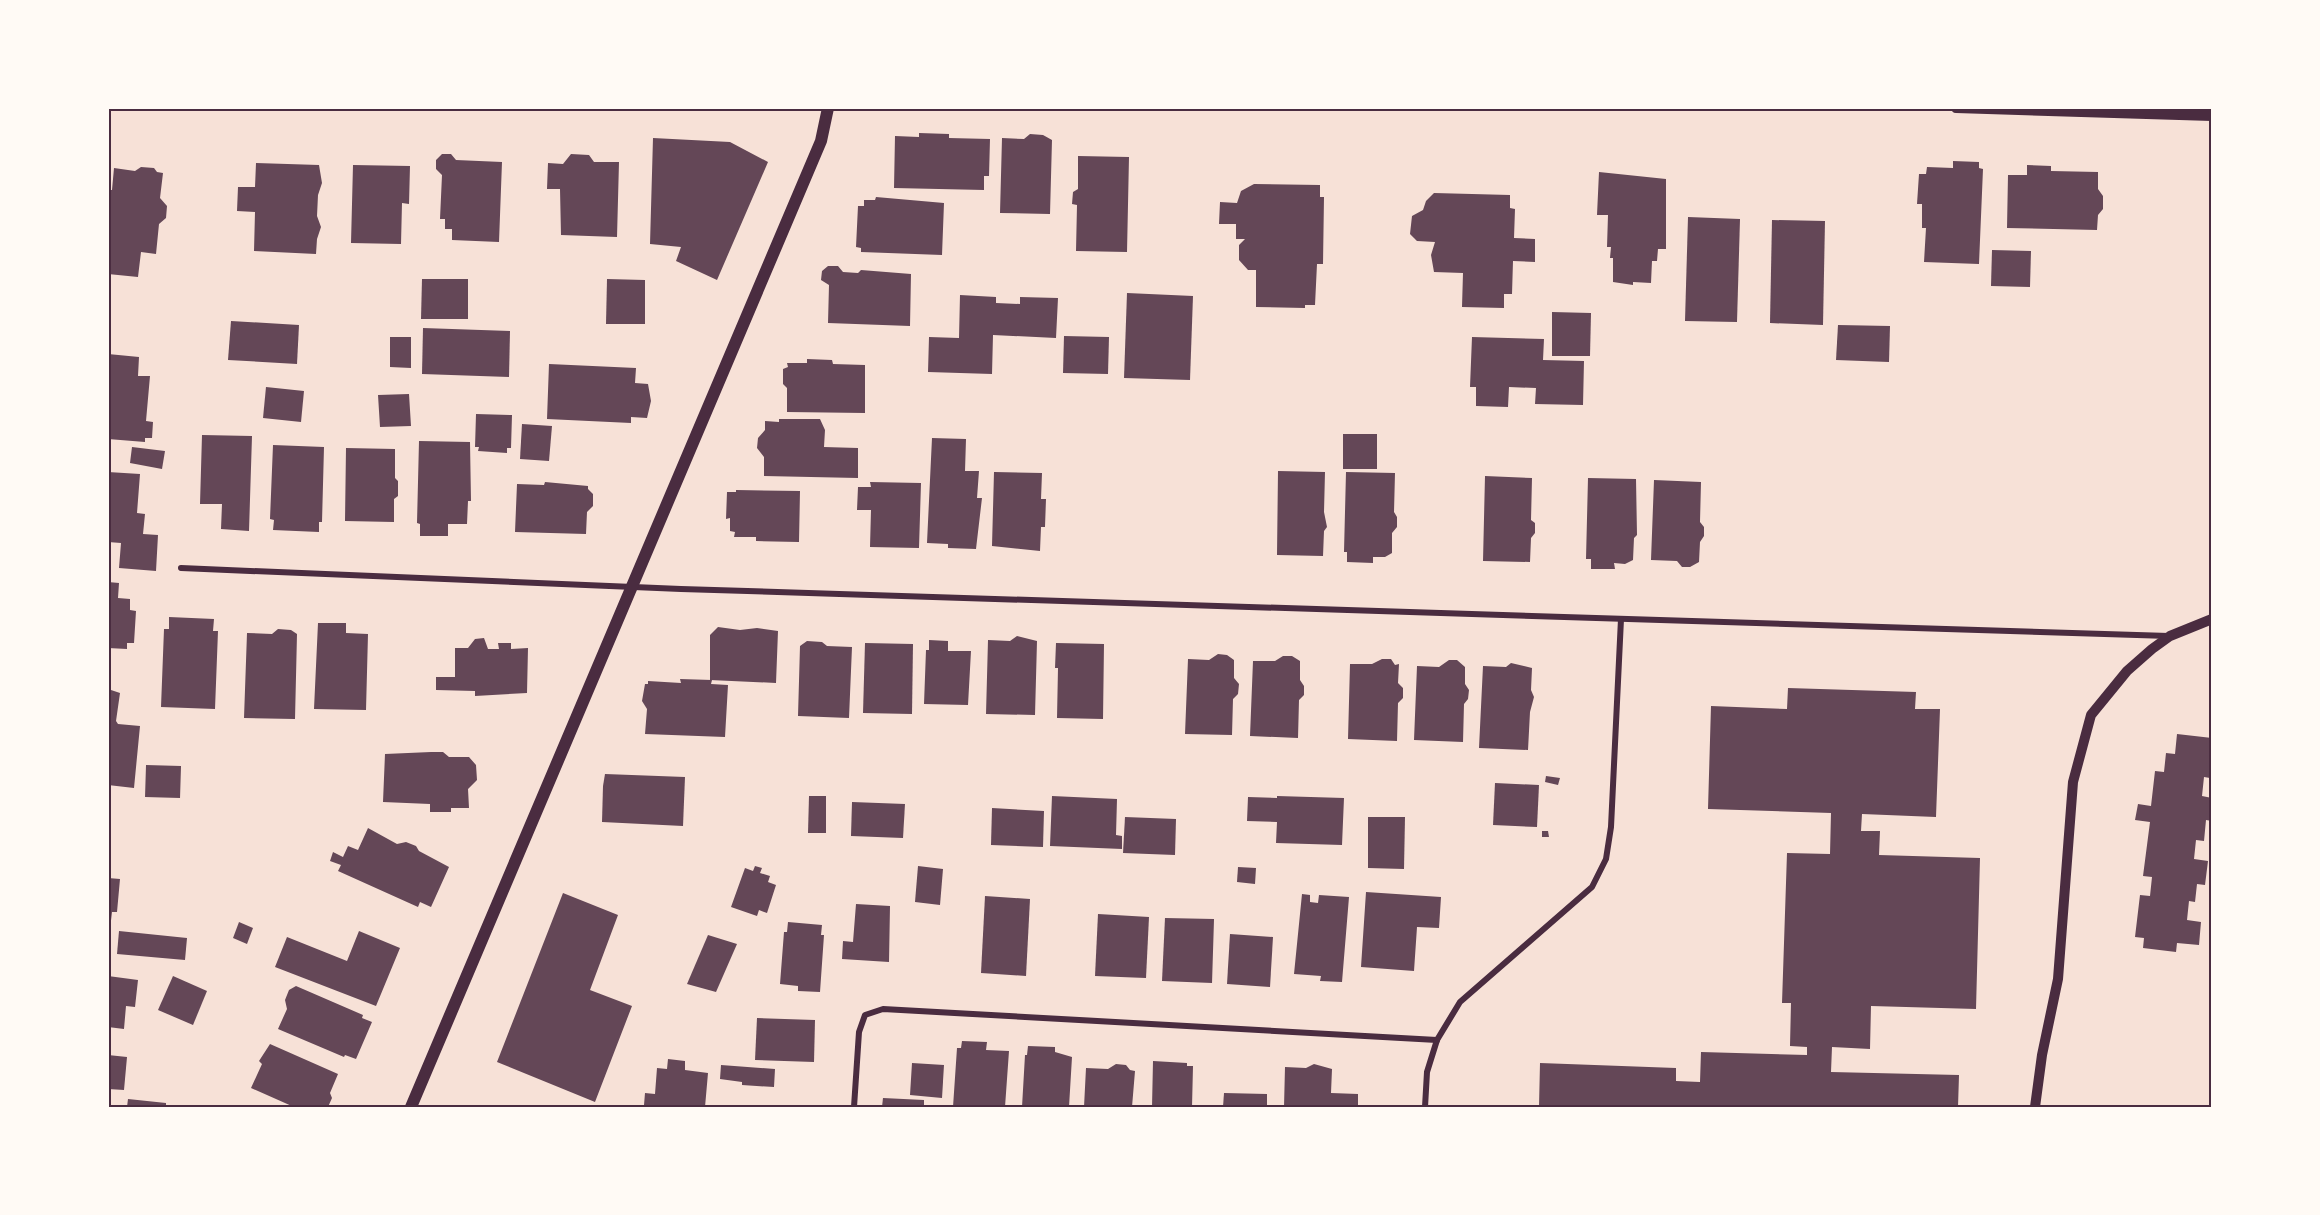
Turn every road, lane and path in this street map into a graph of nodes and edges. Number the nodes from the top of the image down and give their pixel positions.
1 (828, 108) edge
2 (1956, 108) edge
3 (2212, 116) edge
4 (181, 568) dead end
5 (632, 587) junction
6 (1621, 619) junction
7 (2212, 619) edge
8 (2170, 636) junction
9 (1437, 1040) junction
10 (411, 1107) edge
11 (854, 1107) edge
12 (1425, 1107) edge
13 (2035, 1107) edge

1 - 5 main road
2 - 3 street
4 - 5 street
5 - 6 street
5 - 10 main road
6 - 8 street
6 - 9 street
7 - 8 street
8 - 13 street
9 - 11 street
9 - 12 street

